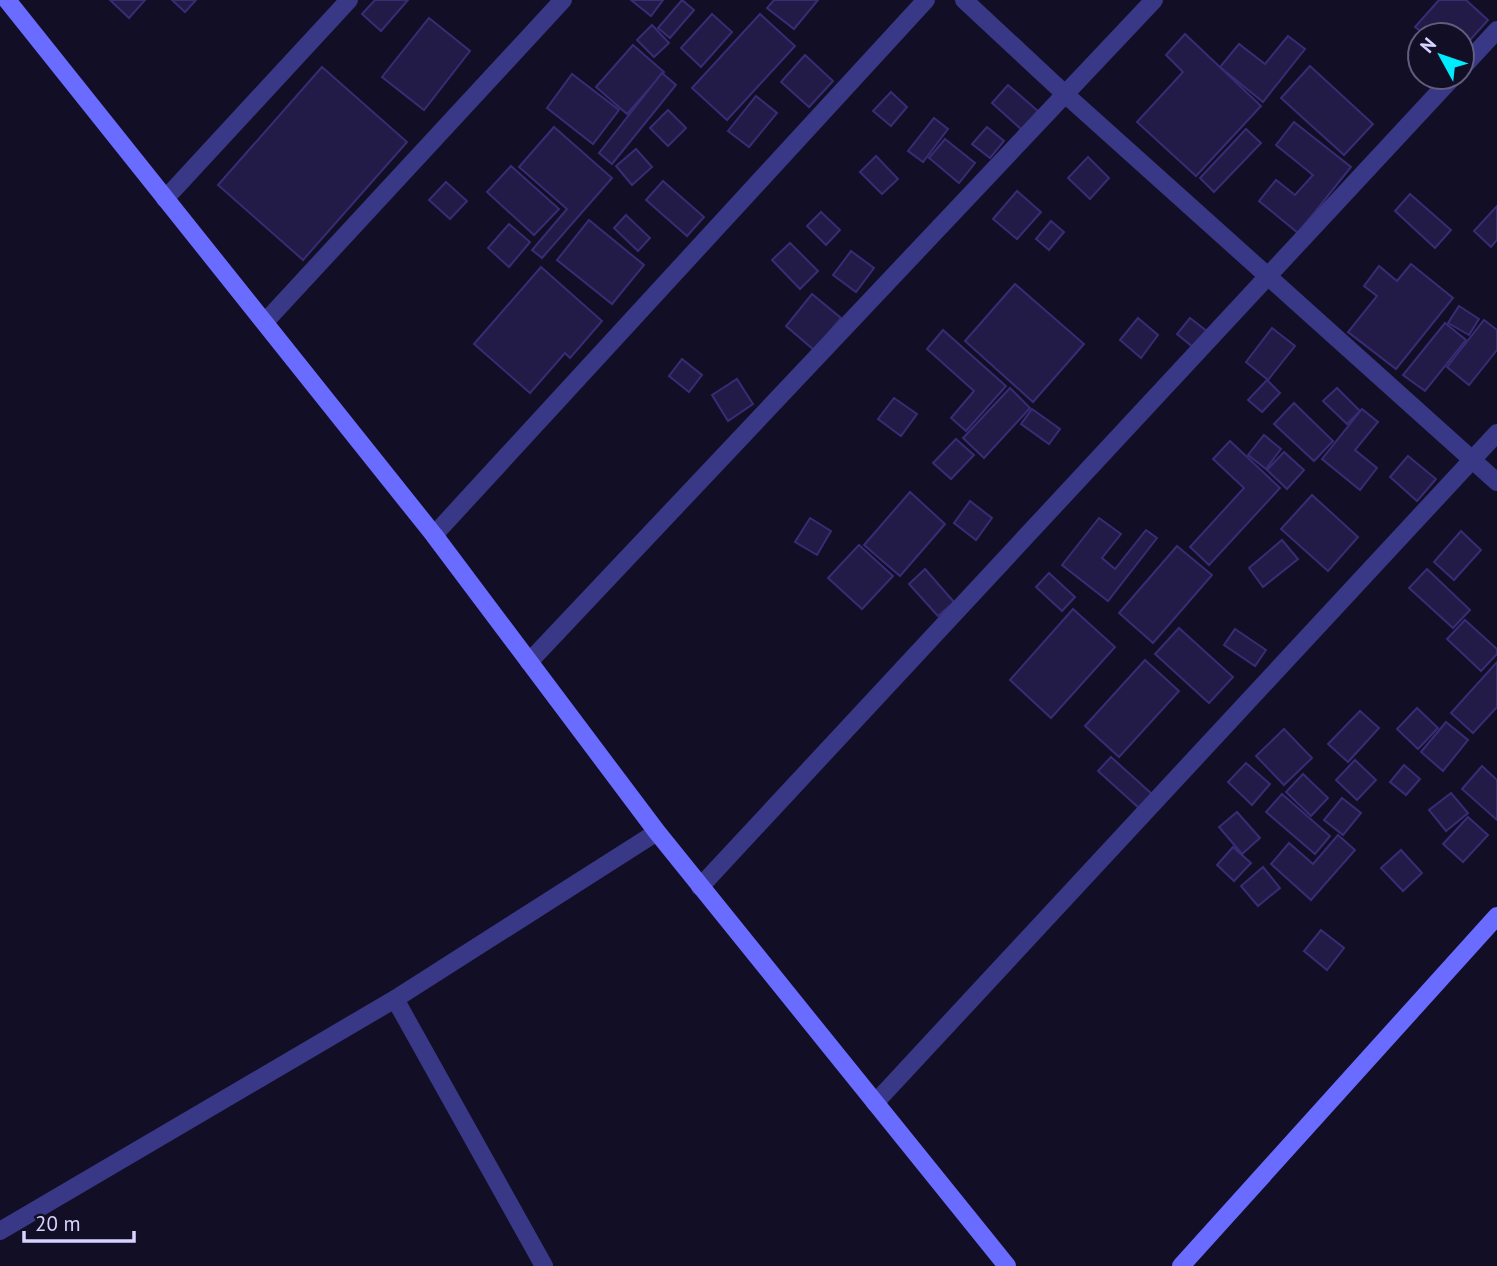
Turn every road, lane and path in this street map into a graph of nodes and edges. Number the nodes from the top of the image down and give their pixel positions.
1 (7, 0) edge
2 (349, 0) edge
3 (563, 0) edge
4 (926, 0) edge
5 (964, 0) edge
6 (1154, 0) edge
7 (1497, 30) edge
8 (1476, 53) edge
9 (1440, 91) edge
10 (1065, 94) junction
11 (165, 198) junction
12 (1269, 276) junction
13 (265, 322) junction
14 (1497, 433) edge
15 (1472, 461) junction
16 (1497, 482) edge
17 (433, 535) junction
18 (529, 662) junction
19 (657, 832) junction
20 (700, 887) junction
21 (1497, 916) edge
22 (395, 999) junction
23 (875, 1103) junction
24 (0, 1231) edge
25 (544, 1266) edge
26 (1007, 1266) edge
27 (1181, 1266) edge

1 - 11 main road
2 - 11 street
3 - 13 street
4 - 17 street
5 - 10 street
6 - 10 street
7 - 8 street
9 - 12 street
10 - 12 street
10 - 18 street
11 - 13 main road
12 - 15 street
12 - 20 street
13 - 17 main road
14 - 15 street
15 - 16 street
15 - 23 street
17 - 18 main road
18 - 19 main road
19 - 20 main road
19 - 22 street
20 - 23 main road
21 - 27 main road
22 - 24 street
22 - 25 street
23 - 26 main road

